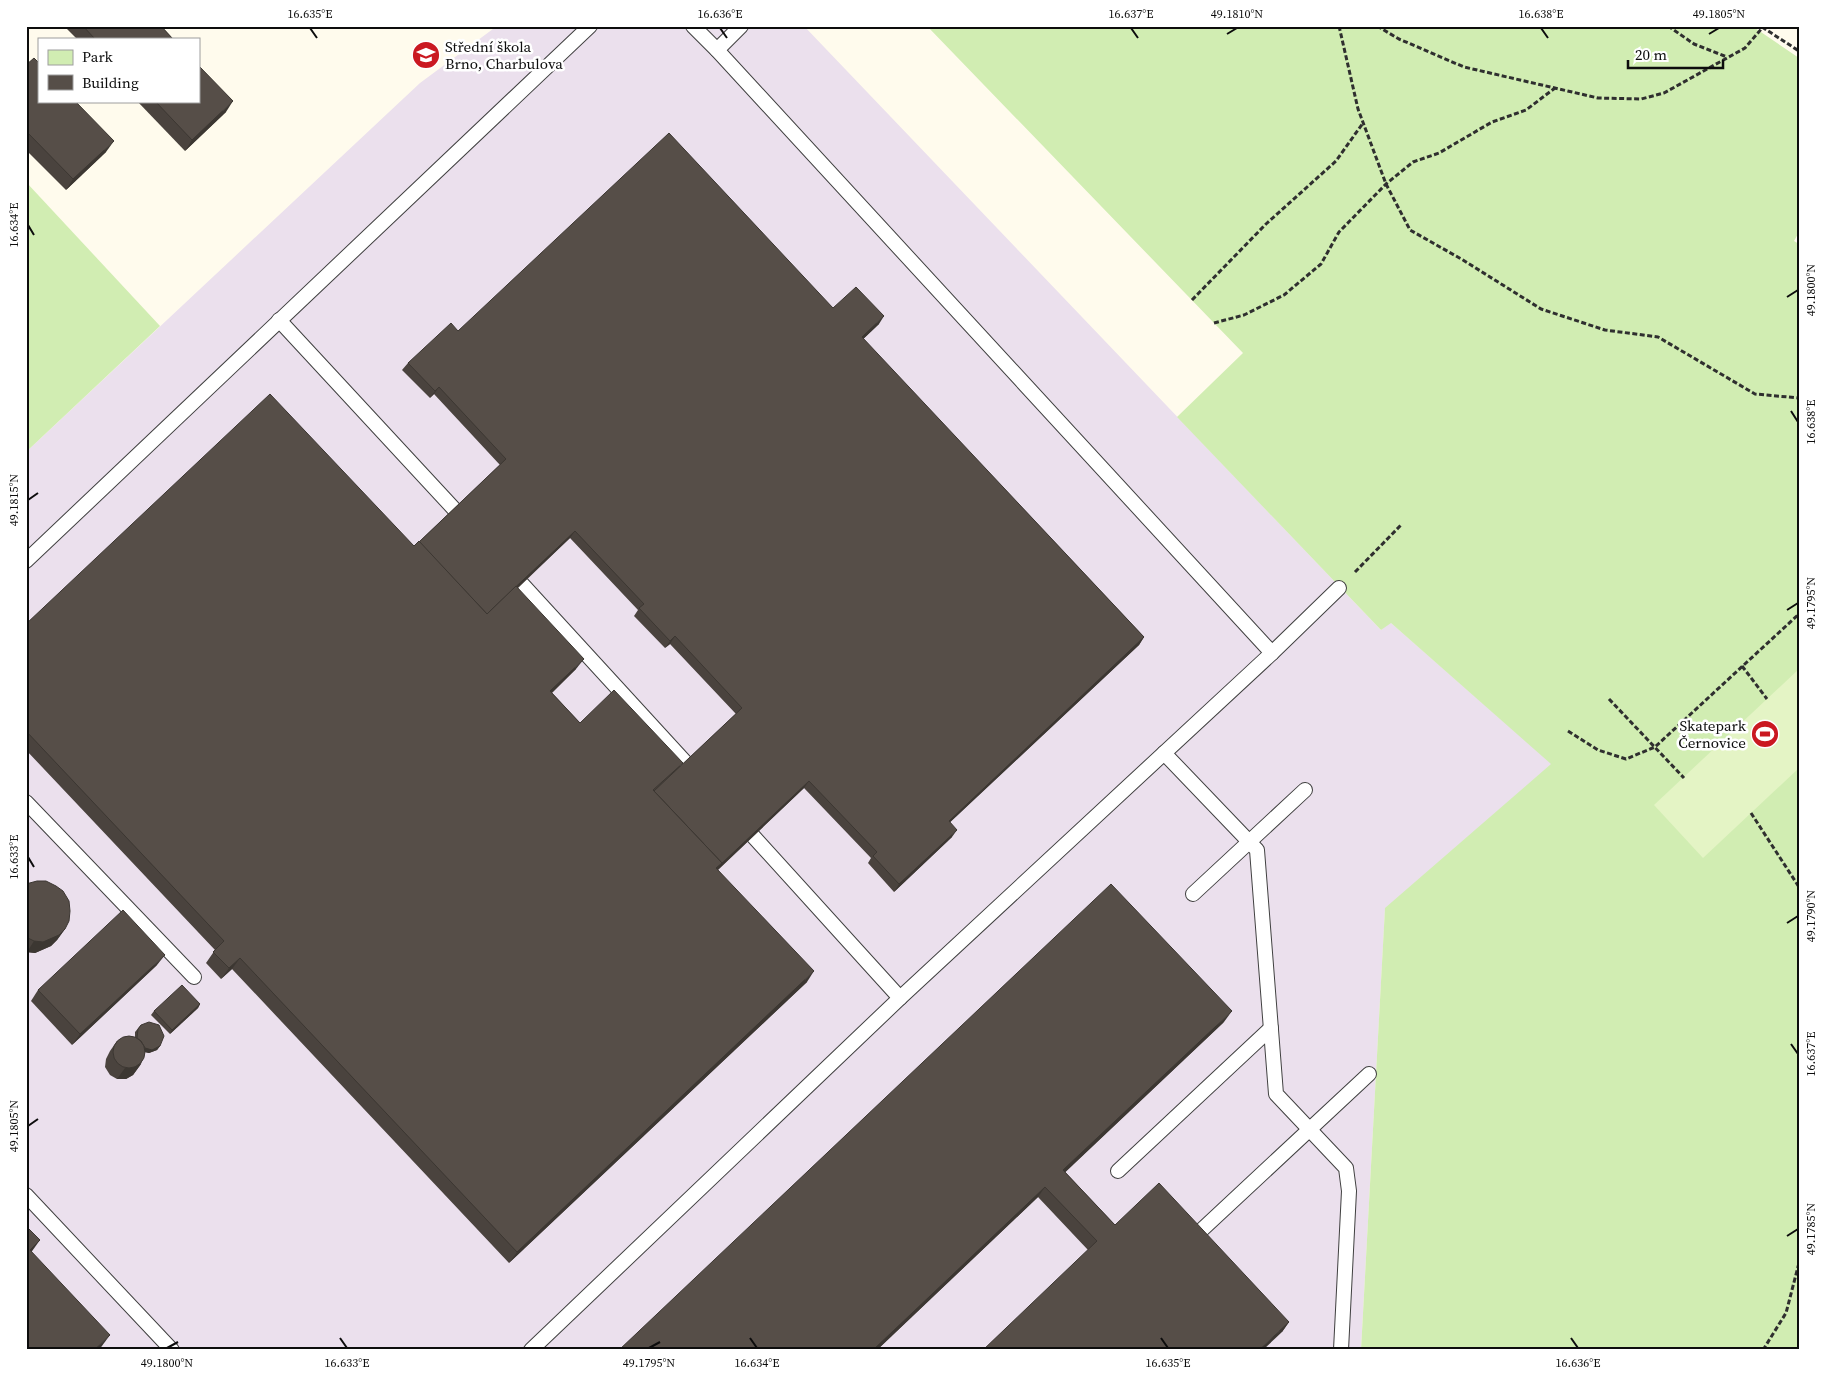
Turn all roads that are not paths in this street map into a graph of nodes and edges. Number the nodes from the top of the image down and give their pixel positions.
1 (590, 26) edge
2 (693, 26) edge
3 (741, 26) edge
4 (717, 50) junction
5 (279, 320) junction
6 (455, 510) edge
7 (26, 561) edge
8 (522, 584) edge
9 (1339, 588) road end
10 (1272, 653) junction
11 (1164, 753) junction
12 (686, 763) edge
13 (1305, 790) dead end
14 (26, 802) edge
15 (753, 836) edge
16 (1249, 842) junction
17 (1193, 894) dead end
18 (194, 977) dead end
19 (900, 998) junction
20 (1271, 1028) junction
21 (1369, 1074) dead end
22 (1309, 1129) junction
23 (1118, 1170) dead end
24 (26, 1195) edge
25 (1193, 1238) edge
26 (172, 1350) edge
27 (530, 1350) edge
28 (1341, 1350) edge

1 - 5 lane
2 - 4 lane
3 - 4 lane
4 - 10 lane
5 - 6 lane
5 - 7 lane
8 - 12 lane
9 - 10 lane
10 - 11 lane
11 - 16 lane
11 - 19 lane
13 - 16 lane
14 - 18 lane
15 - 19 lane
16 - 17 lane
16 - 20 lane
19 - 27 lane
20 - 22 lane
20 - 23 lane
21 - 22 lane
22 - 25 lane
22 - 28 lane
24 - 26 lane

